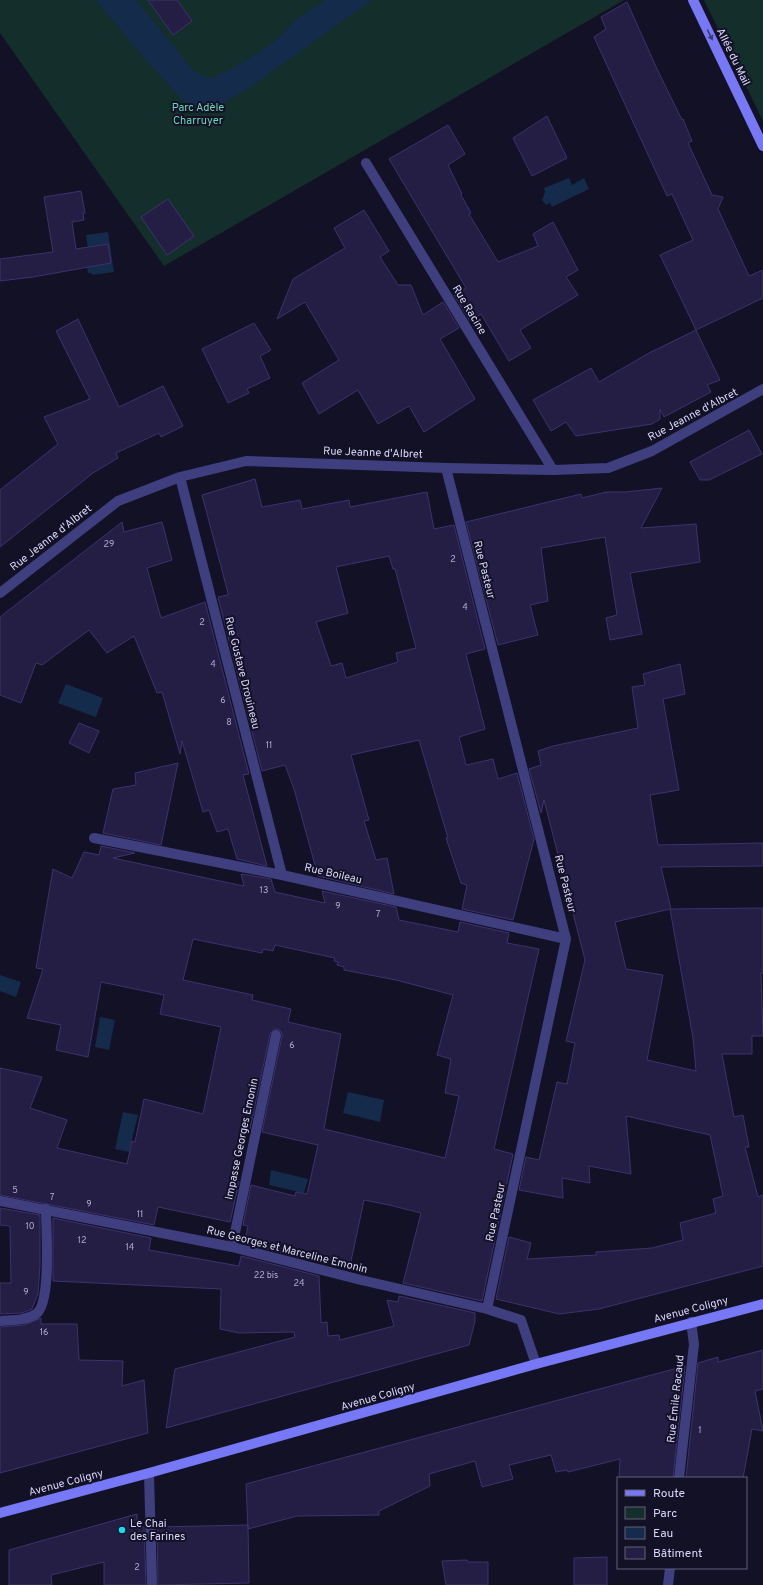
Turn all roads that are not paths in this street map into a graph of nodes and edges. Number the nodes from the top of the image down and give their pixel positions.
1 (693, 0) edge
2 (763, 146) edge
3 (366, 163) dead end
4 (763, 390) edge
5 (446, 468) junction
6 (553, 470) junction
7 (180, 477) junction
8 (0, 593) edge
9 (94, 838) dead end
10 (282, 875) junction
11 (566, 939) junction
12 (276, 1035) dead end
13 (0, 1201) edge
14 (46, 1209) junction
15 (232, 1247) junction
16 (763, 1304) edge
17 (487, 1309) junction
18 (0, 1321) edge
19 (691, 1322) junction
20 (536, 1364) junction
21 (149, 1473) junction
22 (680, 1477) edge
23 (0, 1513) edge
24 (670, 1569) edge
25 (152, 1585) edge
26 (668, 1585) edge

1 -> 2 street, Allée du Mail
3 - 6 street, Rue Racine
4 - 6 street, Rue Jeanne d'Albret
5 - 6 street, Rue Jeanne d'Albret
5 - 7 street, Rue Jeanne d'Albret
5 - 11 street, Rue Pasteur
7 - 8 street, Rue Jeanne d'Albret
7 - 10 street, Rue Gustave Drouineau
9 - 10 street, Rue Boileau
10 - 11 street, Rue Boileau
11 - 17 street, Rue Pasteur
12 - 15 street, Impasse Georges Emonin
13 - 14 street, Rue Georges et Marceline Emonin
14 - 15 street, Rue Georges et Marceline Emonin
14 - 18 street
15 - 17 street, Rue Georges et Marceline Emonin
16 - 19 street, Avenue Coligny
17 - 20 street, Rue Georges et Marceline Emonin
19 - 20 street, Avenue Coligny
19 - 22 street, Rue Émile Racaud
20 - 21 street, Avenue Coligny
21 - 23 street, Avenue Coligny
21 - 25 street
24 - 26 street

